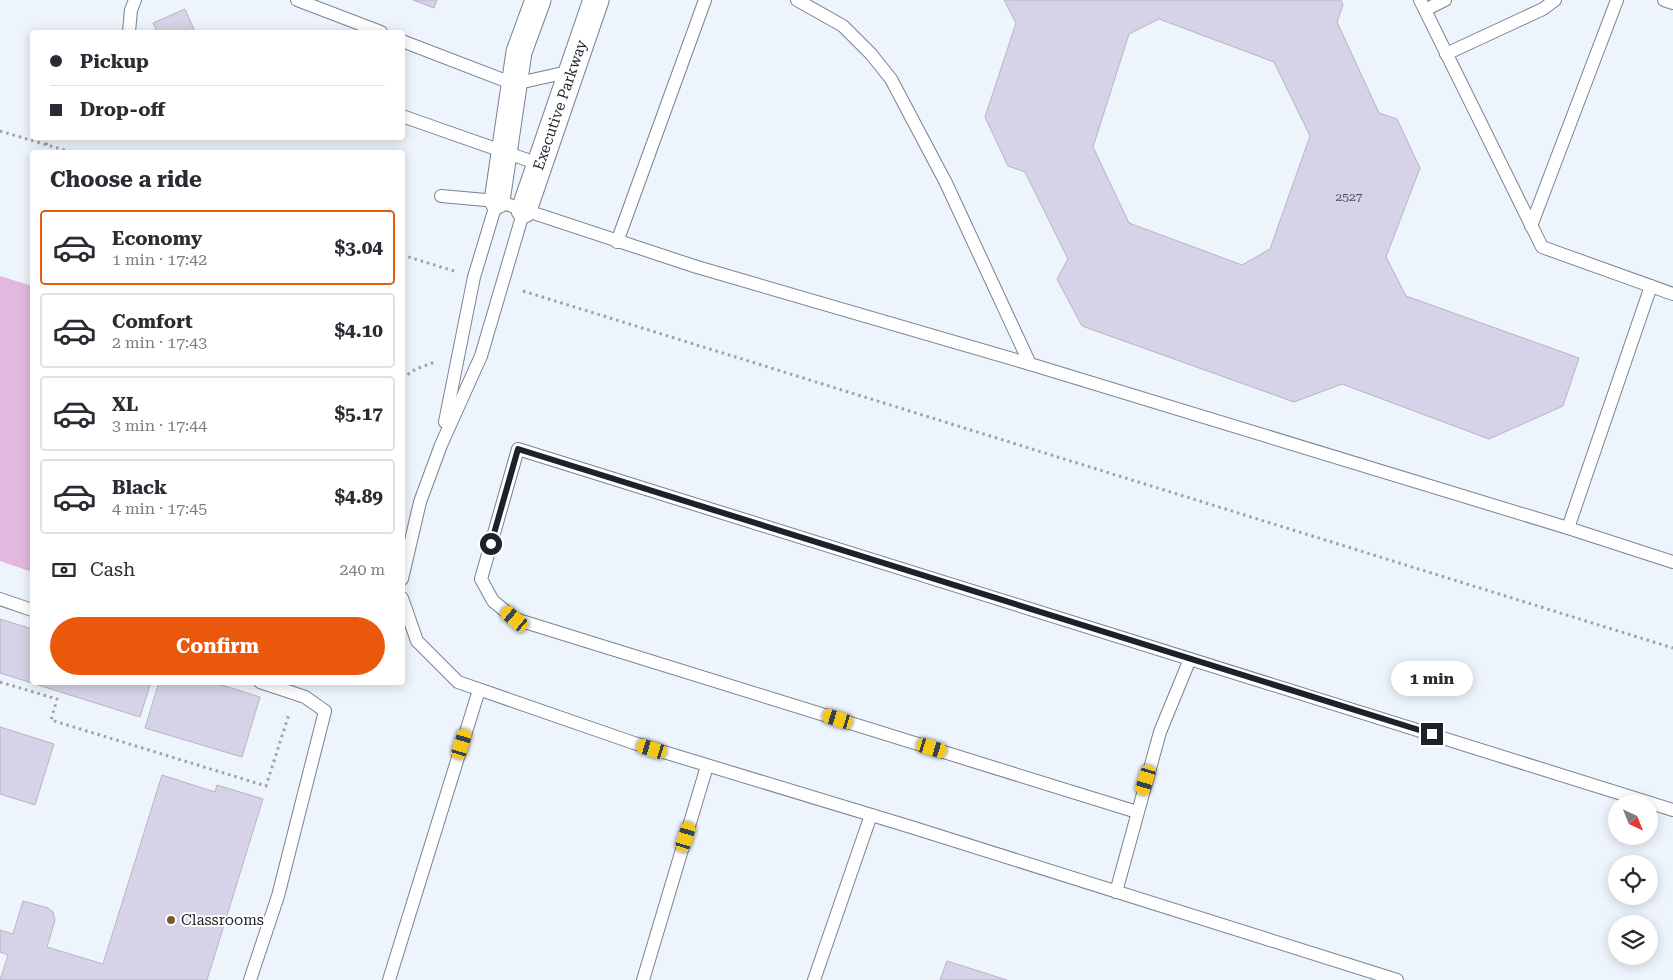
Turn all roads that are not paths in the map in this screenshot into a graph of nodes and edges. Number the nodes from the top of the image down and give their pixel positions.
1 (135, 0) edge
2 (297, 0) edge
3 (538, 0) edge
4 (596, 0) edge
5 (705, 0) edge
6 (797, 0) edge
7 (1445, 0) edge
8 (1555, 0) edge
9 (1617, 0) edge
10 (1664, 0) edge
11 (1673, 3) edge
12 (1422, 5) edge
13 (129, 30) edge
14 (376, 30) edge
15 (405, 42) edge
16 (1446, 54) junction
17 (572, 70) junction
18 (514, 84) junction
19 (405, 117) edge
20 (504, 152) junction
21 (540, 164) junction
22 (441, 196) dead end
23 (497, 201) junction
24 (524, 210) junction
25 (1531, 226) junction
26 (618, 242) junction
27 (1652, 286) junction
28 (1673, 294) edge
29 (1030, 364) junction
30 (441, 445) junction
31 (1568, 528) junction
32 (1673, 562) edge
33 (405, 566) edge
34 (0, 599) edge
35 (405, 606) edge
36 (30, 609) edge
37 (1190, 659) junction
38 (269, 685) edge
39 (479, 690) junction
40 (707, 766) junction
41 (1673, 810) edge
42 (1137, 812) junction
43 (871, 814) junction
44 (1116, 892) junction
45 (250, 980) edge
46 (389, 980) edge
47 (644, 980) edge
48 (814, 980) edge
49 (1397, 980) edge

1 - 13 lane
2 - 14 lane
3 - 18 street
4 - 17 street, Executive Parkway
5 - 26 lane
6 - 29 lane
7 - 12 lane
8 - 16 lane
9 - 25 lane
10 - 11 lane
12 - 16 lane
15 - 18 lane
16 - 25 lane
17 - 18 lane
17 - 21 street, Executive Parkway
18 - 20 street
19 - 20 lane
20 - 21 lane
20 - 23 street
21 - 24 street, Executive Parkway
22 - 23 lane
23 - 24 lane
23 - 30 lane
24 - 26 lane
24 - 30 lane
25 - 27 lane
26 - 29 lane
27 - 28 lane
27 - 31 lane
29 - 31 lane
30 - 33 lane
31 - 32 lane
34 - 36 lane
35 - 39 lane
37 - 41 lane
37 - 42 lane
37 - 42 lane
38 - 45 lane
39 - 40 lane
39 - 46 lane
40 - 43 lane
40 - 47 lane
42 - 44 lane
43 - 44 lane
43 - 48 lane
44 - 49 lane

